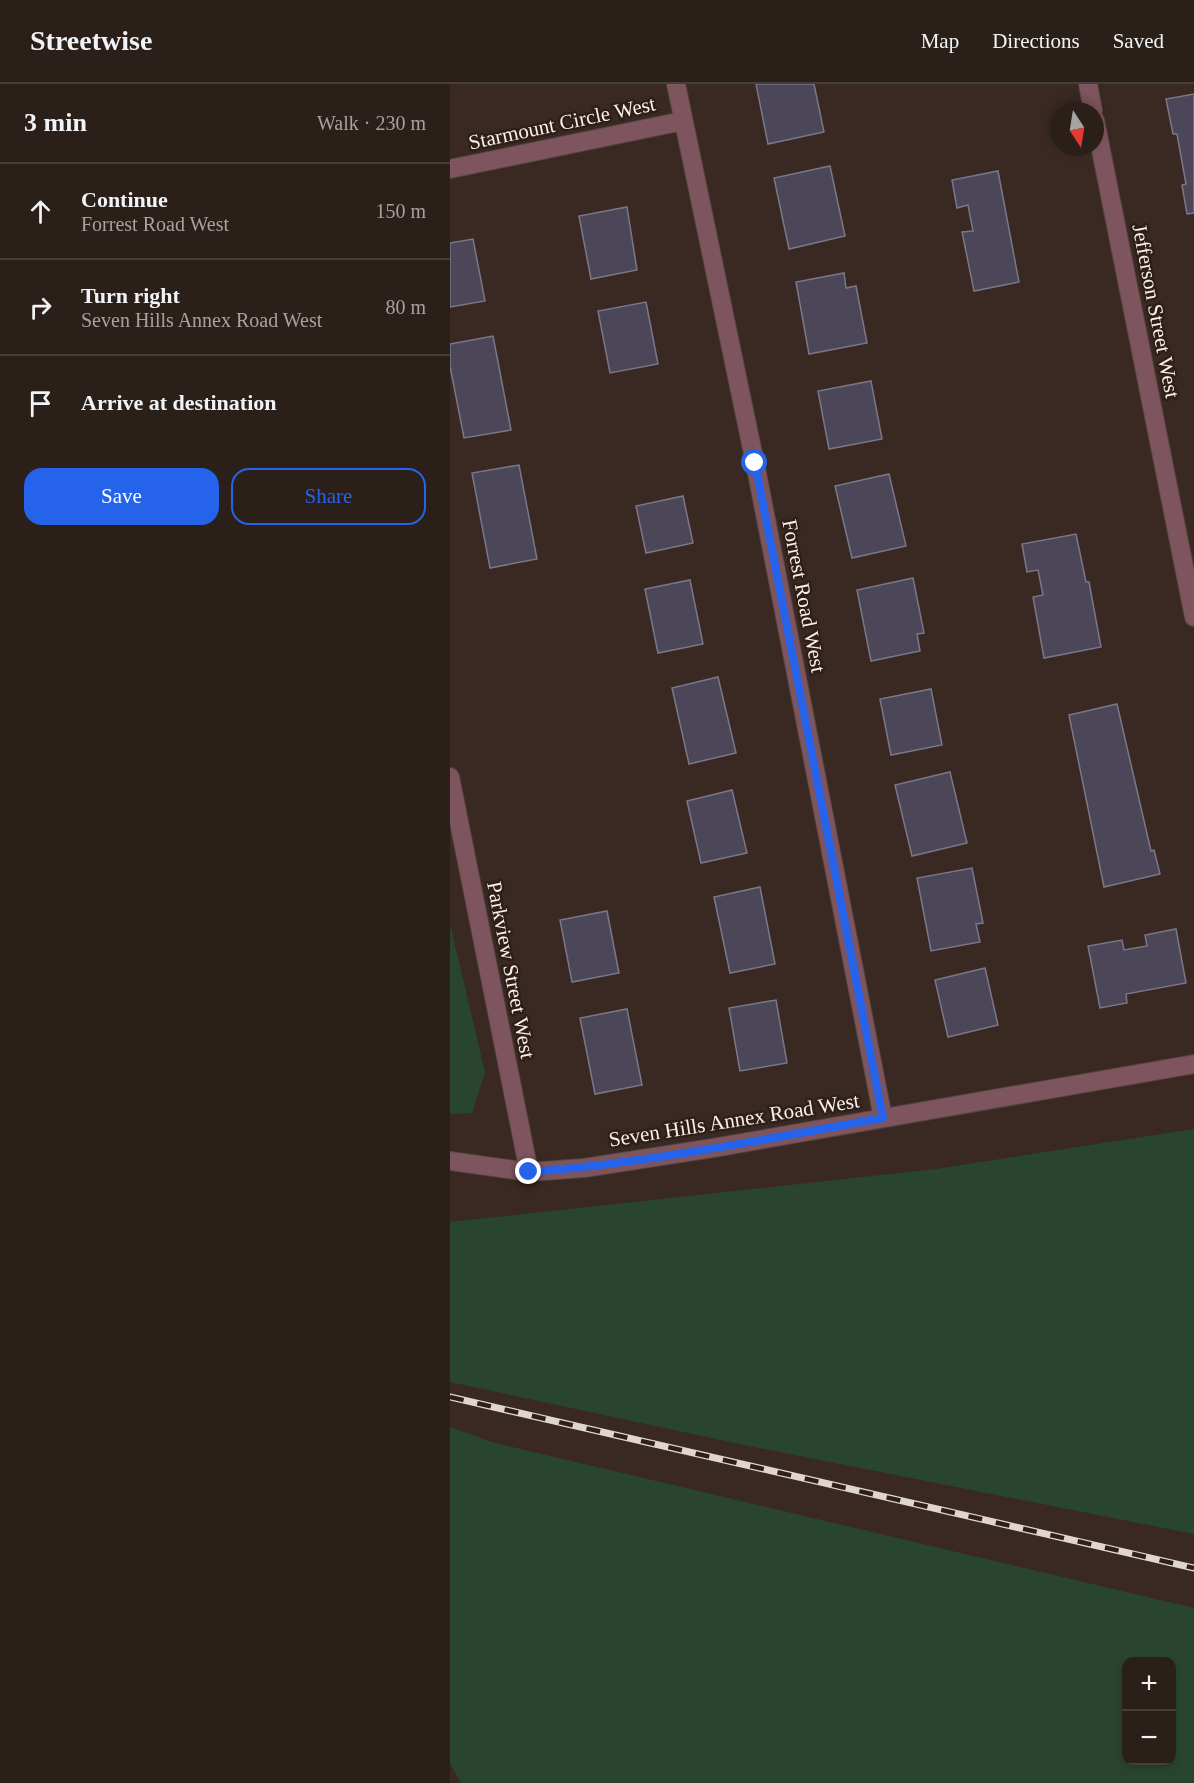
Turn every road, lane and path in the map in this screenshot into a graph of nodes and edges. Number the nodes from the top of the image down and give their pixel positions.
1 (676, 84) edge
2 (1088, 84) edge
3 (1091, 102) edge
4 (683, 121) junction
5 (1102, 156) edge
6 (450, 169) edge
7 (1194, 616) edge
8 (450, 777) edge
9 (1194, 1064) edge
10 (883, 1118) junction
11 (450, 1161) edge
12 (529, 1172) junction

1 - 4 street, Forrest Road West
2 - 3 street
4 - 6 street, Starmount Circle West
4 - 10 street, Forrest Road West
5 - 7 street, Jefferson Street West
8 - 12 street, Parkview Street West
9 - 10 street, Seven Hills Annex Road West
10 - 12 street, Seven Hills Annex Road West
11 - 12 street, Seven Hills Annex Road West

